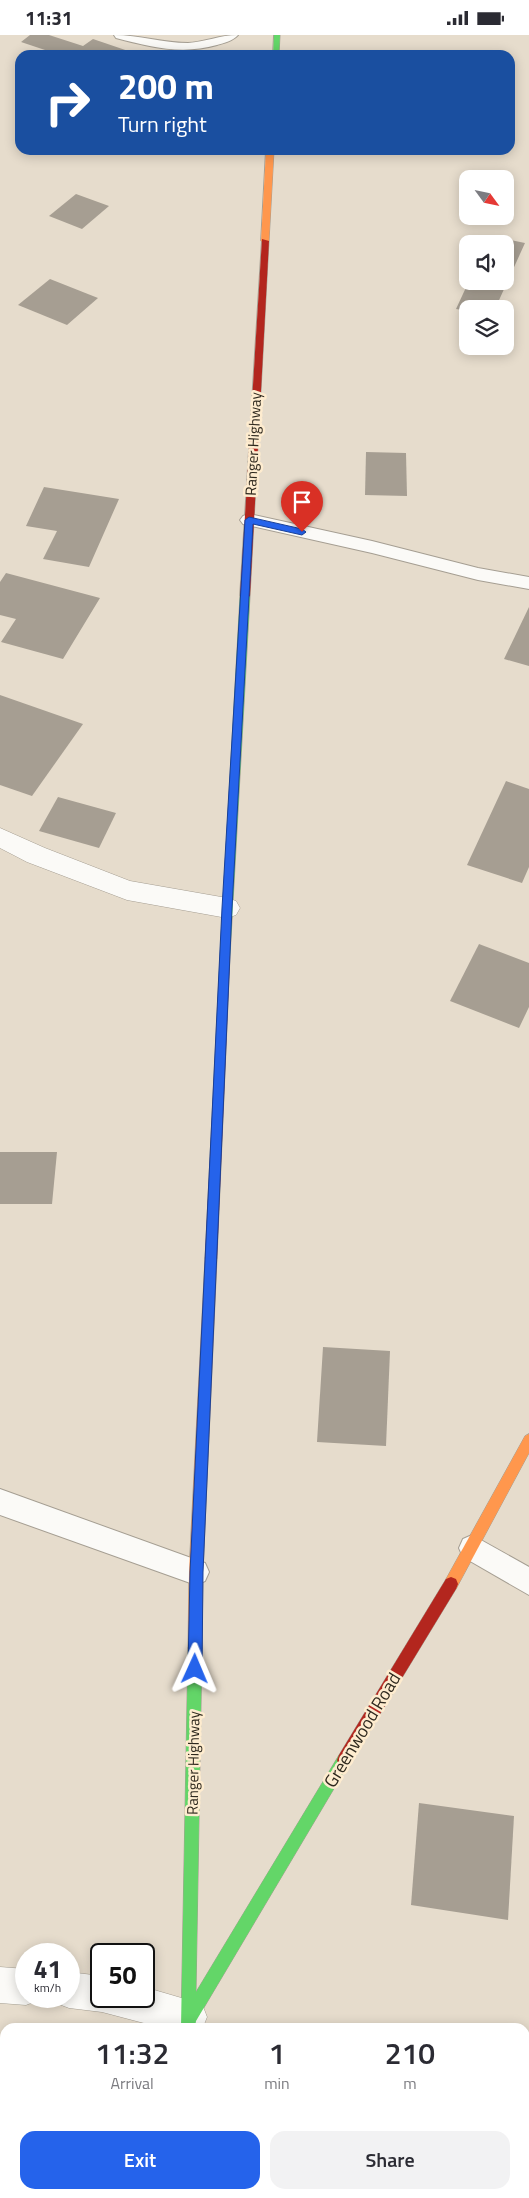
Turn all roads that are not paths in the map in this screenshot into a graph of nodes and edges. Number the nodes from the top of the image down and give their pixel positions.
1 (121, 35) edge
2 (231, 35) edge
3 (277, 35) edge
4 (276, 50) edge
5 (270, 155) edge
6 (249, 520) junction
7 (529, 583) edge
8 (0, 837) edge
9 (227, 908) junction
10 (529, 1439) edge
11 (0, 1502) edge
12 (472, 1548) junction
13 (196, 1572) junction
14 (529, 1582) edge
15 (0, 1985) edge
16 (15, 1986) edge
17 (141, 2008) edge
18 (183, 2023) edge
19 (186, 2023) edge
20 (187, 2023) edge

1 - 2 lane
3 - 4 main road
5 - 6 main road, Ranger Highway
6 - 7 lane
6 - 9 main road, Ranger Highway
8 - 9 street
9 - 13 main road, Ranger Highway
10 - 12 main road, Greenwood Road
11 - 13 lane
12 - 14 lane
12 - 20 main road, Greenwood Road
13 - 19 main road, Ranger Highway
15 - 16 street
17 - 18 street

